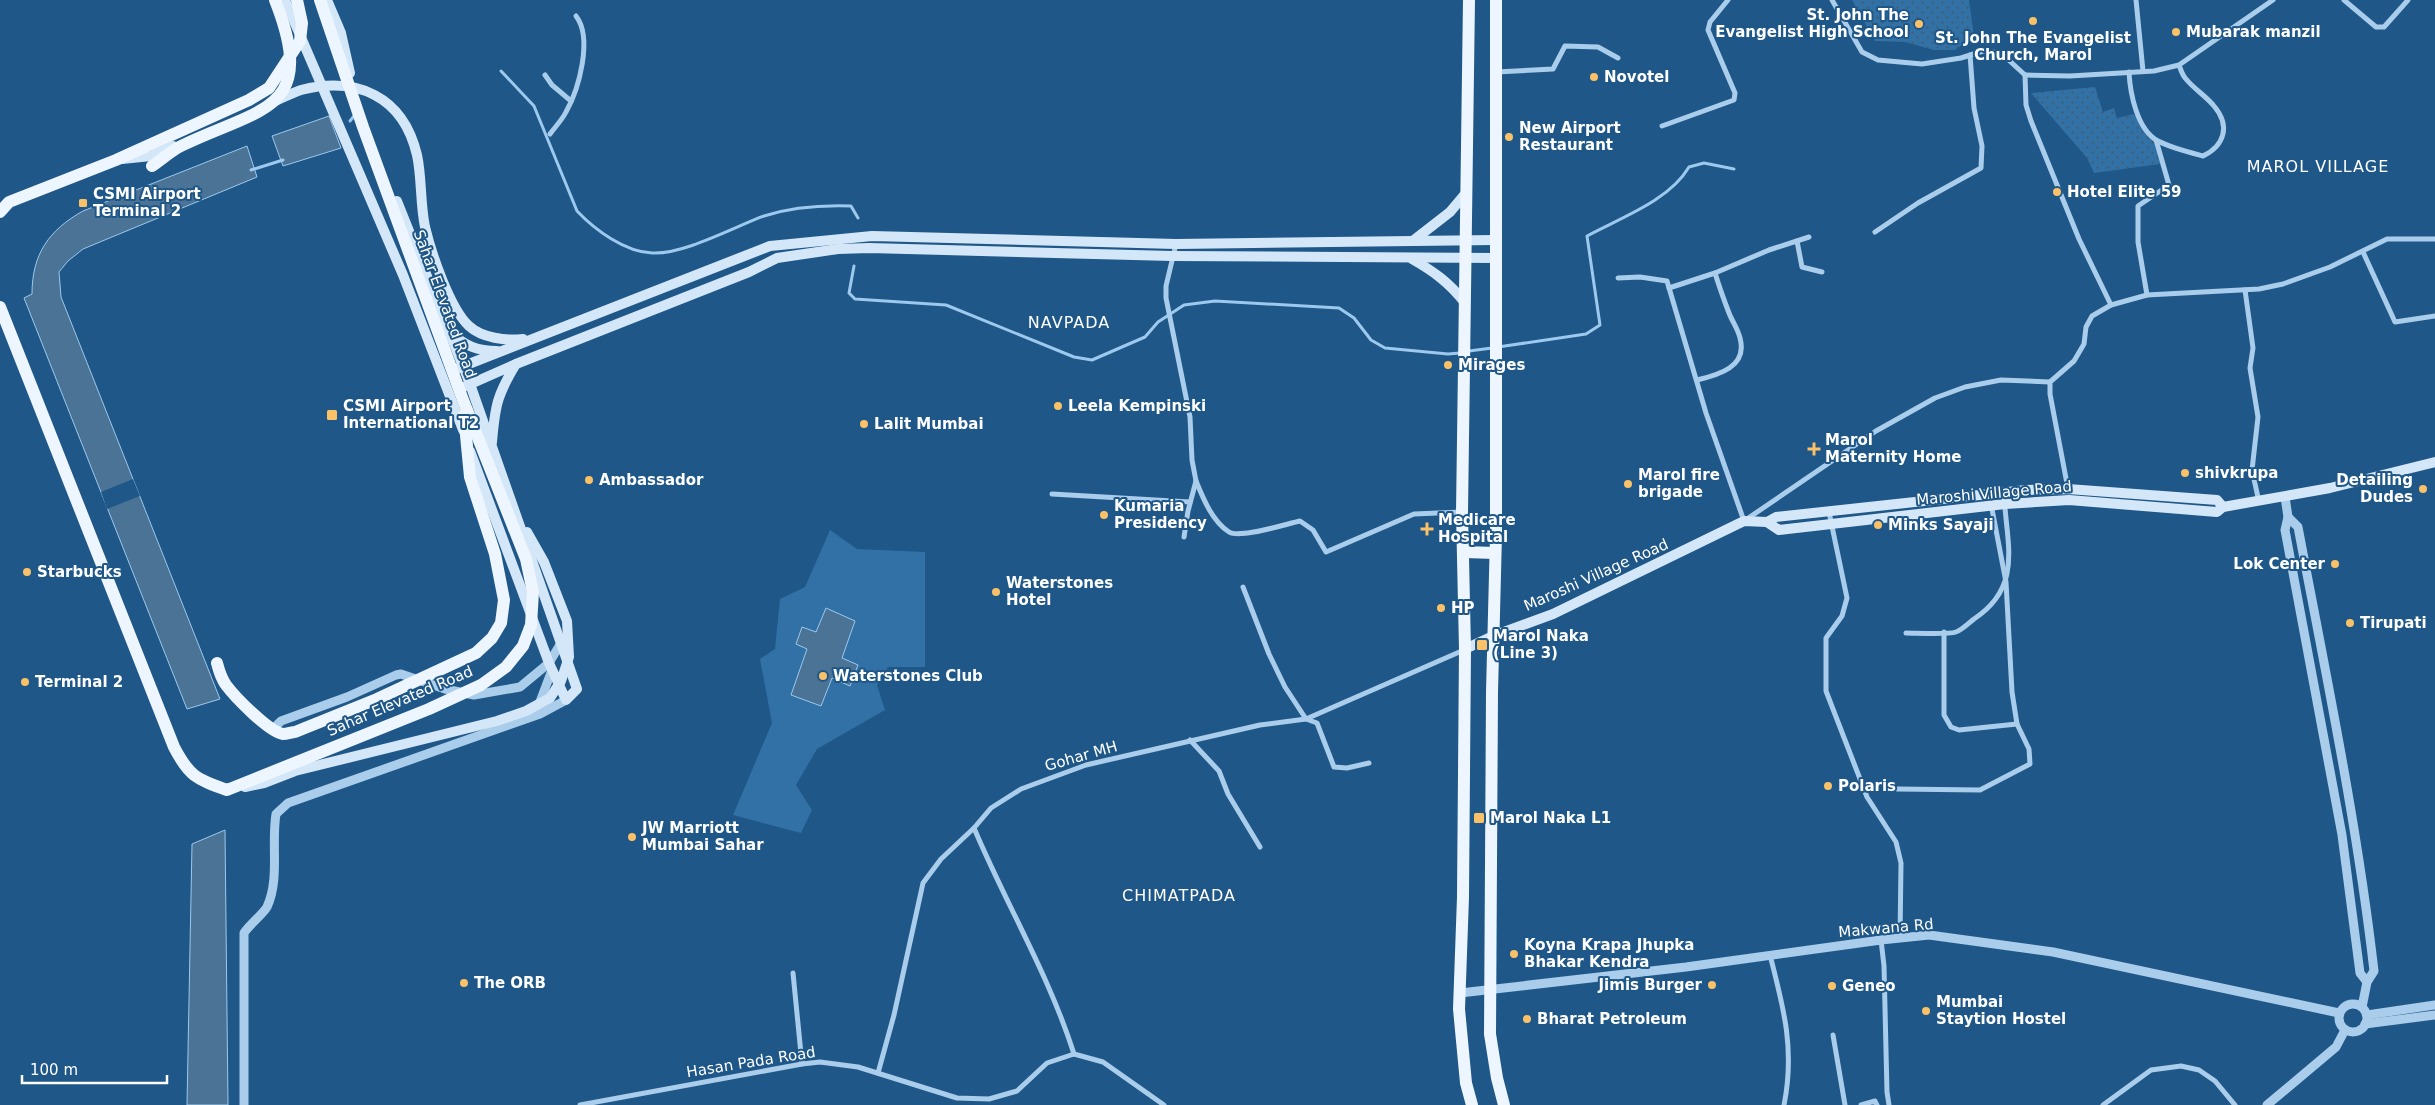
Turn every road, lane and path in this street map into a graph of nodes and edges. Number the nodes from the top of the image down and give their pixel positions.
1 (275, 0) edge
2 (285, 0) edge
3 (297, 0) edge
4 (320, 0) edge
5 (327, 0) edge
6 (1469, 0) edge
7 (1496, 0) edge
8 (1728, 0) edge
9 (1832, 0) edge
10 (2136, 0) edge
11 (2274, 0) edge
12 (2344, 0) edge
13 (2408, 0) edge
14 (576, 16) dead end
15 (1970, 55) junction
16 (1618, 58) dead end
17 (2179, 65) junction
18 (2143, 71) junction
19 (1496, 72) junction
20 (2129, 72) junction
21 (545, 75) dead end
22 (2025, 75) junction
23 (571, 102) junction
24 (1662, 126) dead end
25 (550, 134) dead end
26 (2156, 140) junction
27 (116, 160) junction
28 (152, 166) dead end
29 (1466, 193) junction
30 (0, 212) edge
31 (1875, 232) dead end
32 (1809, 237) dead end
33 (2435, 239) edge
34 (1466, 240) junction
35 (1495, 240) junction
36 (1413, 241) junction
37 (1796, 241) junction
38 (1176, 244) junction
39 (2363, 252) junction
40 (1172, 256) junction
41 (1411, 258) junction
42 (1495, 258) junction
43 (1466, 259) junction
44 (1822, 272) dead end
45 (1715, 273) junction
46 (1618, 278) dead end
47 (1669, 288) junction
48 (2245, 290) junction
49 (2147, 295) junction
50 (1465, 303) junction
51 (2112, 305) junction
52 (0, 306) edge
53 (2435, 316) edge
54 (449, 331) junction
55 (536, 337) junction
56 (500, 351) junction
57 (516, 364) junction
58 (463, 367) junction
59 (442, 375) junction
60 (1697, 380) junction
61 (2050, 382) junction
62 (470, 384) junction
63 (448, 393) junction
64 (463, 400) junction
65 (492, 446) junction
66 (2435, 462) edge
67 (1196, 481) junction
68 (2068, 489) junction
69 (1052, 494) dead end
70 (2285, 497) junction
71 (2004, 499) junction
72 (1990, 500) junction
73 (1190, 502) junction
74 (2258, 502) junction
75 (2224, 507) junction
76 (515, 511) junction
77 (1462, 512) junction
78 (1830, 512) junction
79 (2288, 517) junction
80 (1744, 521) junction
81 (1767, 522) junction
82 (1832, 524) junction
83 (1184, 537) dead end
84 (1464, 552) junction
85 (1495, 553) junction
86 (2006, 582) junction
87 (1243, 587) dead end
88 (1944, 632) junction
89 (1906, 633) dead end
90 (1493, 636) junction
91 (561, 643) junction
92 (1465, 649) junction
93 (217, 663) dead end
94 (551, 666) junction
95 (566, 700) junction
96 (535, 716) junction
97 (1306, 719) junction
98 (2017, 724) junction
99 (273, 730) junction
100 (1190, 740) junction
101 (1369, 763) dead end
102 (1897, 789) dead end
103 (227, 790) junction
104 (974, 828) junction
105 (1260, 847) dead end
106 (1900, 938) junction
107 (1881, 940) junction
108 (1770, 955) junction
109 (793, 973) dead end
110 (2367, 982) junction
111 (1491, 990) junction
112 (1460, 993) junction
113 (2435, 1005) edge
114 (2339, 1013) junction
115 (2435, 1015) edge
116 (2365, 1016) junction
117 (2345, 1030) junction
118 (1833, 1035) dead end
119 (1074, 1054) junction
120 (802, 1064) junction
121 (878, 1073) junction
122 (244, 1105) edge
123 (580, 1105) edge
124 (1164, 1105) edge
125 (1472, 1105) edge
126 (1504, 1105) edge
127 (1784, 1105) edge
128 (1845, 1105) edge
129 (1861, 1105) edge
130 (1877, 1105) edge
131 (1889, 1105) edge
132 (2103, 1105) edge
133 (2235, 1105) edge
134 (2267, 1105) edge

1 - 28 main road
2 - 59 main road
3 - 27 main road
4 - 64 main road, Sahar Elevated Road
5 - 54 main road
6 - 29 main road
7 - 19 main road
8 - 24 street
9 - 15 street
10 - 18 street
11 - 17 street
12 - 13 street
14 - 23 street
15 - 22 street
15 - 31 street
16 - 19 street
17 - 18 street
17 - 26 street
18 - 20 street
19 - 35 main road
20 - 22 street
20 - 26 street
21 - 23 street
22 - 51 street
23 - 25 street
26 - 49 street
27 - 30 main road
27 - 55 main road
29 - 34 main road
29 - 36 main road
32 - 37 street
33 - 39 street
34 - 35 main road
34 - 36 main road
34 - 43 main road
35 - 42 main road
36 - 38 main road
37 - 44 street
37 - 45 street
38 - 40 street
38 - 55 main road
39 - 48 street
39 - 53 street
40 - 41 main road
40 - 57 main road
40 - 67 street
41 - 43 main road
41 - 50 main road
42 - 43 main road
42 - 85 main road
43 - 50 main road
45 - 47 street
45 - 60 street
46 - 47 street
47 - 60 street
48 - 49 street
48 - 74 street
49 - 51 street
50 - 77 main road
51 - 61 street
52 - 103 main road
54 - 56 main road
54 - 58 main road
55 - 56 main road
56 - 58 main road
57 - 62 main road
57 - 65 main road
58 - 59 main road
58 - 62 main road
59 - 63 main road
60 - 80 street
61 - 68 street
61 - 80 street
62 - 63 main road
62 - 65 main road
63 - 94 main road
64 - 99 main road
64 - 103 main road, Sahar Elevated Road
65 - 76 main road
66 - 70 main road, Maroshi Village Road
67 - 73 street
67 - 77 street
68 - 71 main road, Maroshi Village Road
68 - 75 main road, Maroshi Village Road
69 - 73 street
70 - 74 main road, Maroshi Village Road
70 - 79 street
71 - 72 main road, Maroshi Village Road
71 - 75 main road, Maroshi Village Road
71 - 86 street
72 - 78 main road, Maroshi Village Road
72 - 82 main road, Maroshi Village Road
72 - 86 street
73 - 83 street
74 - 75 main road, Maroshi Village Road
76 - 91 main road
76 - 103 main road
77 - 84 main road
78 - 81 main road, Maroshi Village Road
78 - 82 street
79 - 110 street
79 - 110 street
80 - 81 main road, Maroshi Village Road
80 - 90 main road, Maroshi Village Road
81 - 82 main road, Maroshi Village Road
82 - 106 street
84 - 85 main road
84 - 92 main road
85 - 90 main road
86 - 88 street
86 - 98 street
87 - 97 street
88 - 89 street
88 - 98 street
90 - 92 main road, Maroshi Village Road
90 - 111 main road
91 - 94 street
91 - 95 main road
92 - 97 street, Gohar MH
92 - 112 main road
93 - 99 main road
94 - 95 main road
94 - 96 street
94 - 99 street
95 - 96 street
96 - 122 street
97 - 100 street, Gohar MH
97 - 101 street
98 - 102 street
100 - 104 street, Gohar MH
100 - 105 street
104 - 119 street
104 - 121 street, Gohar MH
106 - 107 street, Makwana Rd
106 - 114 street, Makwana Rd
107 - 108 street, Makwana Rd
107 - 131 street
108 - 111 street, Makwana Rd
108 - 127 street
109 - 120 street
110 - 116 street
111 - 112 street, Makwana Rd
111 - 126 main road
112 - 125 main road
113 - 116 street
114 - 116 street
114 - 117 street
115 - 116 street
116 - 117 street
117 - 134 street
118 - 128 street
119 - 121 street, Hasan Pada Road
119 - 124 street
120 - 121 street, Hasan Pada Road
120 - 123 street, Hasan Pada Road
129 - 130 street
132 - 133 street

